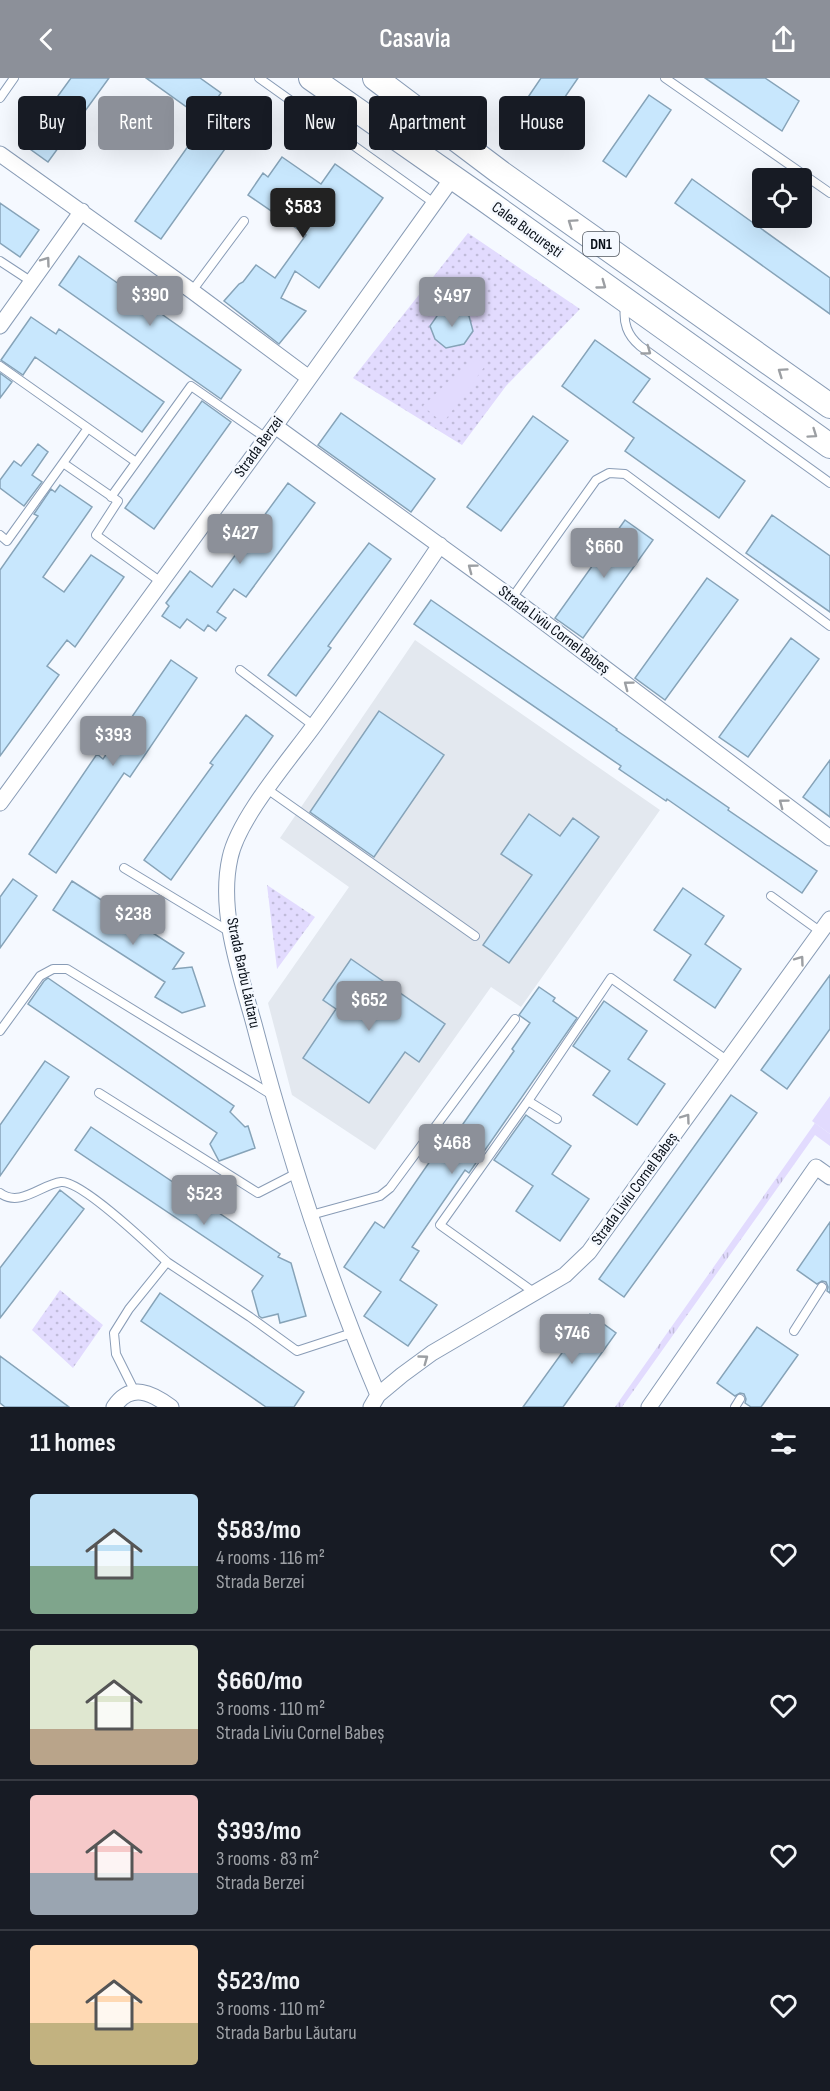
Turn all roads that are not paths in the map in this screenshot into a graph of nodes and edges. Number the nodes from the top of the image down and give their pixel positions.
1 (14, 78) edge
2 (259, 78) edge
3 (311, 78) edge
4 (375, 78) edge
5 (665, 78) edge
6 (0, 98) edge
7 (0, 154) edge
8 (453, 177) junction
9 (830, 193) edge
10 (434, 203) junction
11 (82, 211) junction
12 (244, 221) dead end
13 (0, 261) edge
14 (32, 282) junction
15 (192, 291) junction
16 (626, 302) junction
17 (0, 326) edge
18 (0, 366) edge
19 (309, 378) junction
20 (830, 406) edge
21 (88, 428) junction
22 (270, 432) junction
23 (830, 446) edge
24 (136, 462) junction
25 (63, 464) junction
26 (830, 483) edge
27 (111, 497) junction
28 (0, 535) edge
29 (440, 545) junction
30 (161, 582) junction
31 (512, 598) junction
32 (830, 626) edge
33 (240, 670) dead end
34 (314, 726) junction
35 (267, 789) junction
36 (0, 803) edge
37 (830, 838) edge
38 (124, 868) dead end
39 (771, 896) dead end
40 (825, 925) edge
41 (231, 933) junction
42 (475, 936) dead end
43 (515, 1019) dead end
44 (0, 1031) edge
45 (728, 1061) junction
46 (99, 1093) dead end
47 (273, 1095) junction
48 (528, 1101) junction
49 (557, 1119) dead end
50 (297, 1173) junction
51 (830, 1177) edge
52 (2, 1198) edge
53 (311, 1215) junction
54 (167, 1262) junction
55 (822, 1287) dead end
56 (535, 1294) junction
57 (794, 1331) dead end
58 (352, 1333) junction
59 (135, 1392) junction
60 (375, 1401) edge
61 (114, 1407) edge
62 (171, 1407) edge
63 (649, 1407) edge

1 - 6 lane
2 - 10 lane
3 - 8 main road, Calea București / DN1
20 -> 4 main road, Calea București / DN1
5 - 9 lane
7 - 11 street
8 - 10 street, Strada Berzei
8 -> 16 main road, Calea București / DN1
10 - 19 street, Strada Berzei
14 -> 11 street
11 - 15 street
12 - 15 lane
13 - 14 lane
14 - 17 street
15 - 19 street
16 -> 23 main road, Calea București / DN1
16 -> 26 lane
18 - 21 lane
19 - 22 street, Strada Berzei
21 - 24 lane
21 - 25 lane
22 - 24 lane
22 - 29 street, Strada Liviu Cornel Babeș
22 - 30 street, Strada Berzei
24 - 27 lane
25 - 27 lane
25 - 28 lane
27 - 30 lane
31 -> 29 street, Strada Liviu Cornel Babeș
29 - 34 street, Strada Barbu Lăutaru
30 - 36 street, Strada Berzei
31 - 32 lane
37 -> 31 street, Strada Liviu Cornel Babeș
33 - 34 lane
34 - 35 street, Strada Barbu Lăutaru
35 - 41 street, Strada Barbu Lăutaru
35 - 42 lane
38 - 41 lane
39 - 40 lane
45 -> 40 street, Strada Liviu Cornel Babeș
41 - 47 street, Strada Barbu Lăutaru
43 - 53 lane
44 - 47 lane
45 - 48 lane
56 -> 45 street, Strada Liviu Cornel Babeș
46 - 50 lane
47 - 50 street, Strada Barbu Lăutaru
48 - 49 lane
48 - 56 lane
50 - 53 street, Strada Barbu Lăutaru
51 - 63 street
52 - 54 lane
53 - 58 street, Strada Barbu Lăutaru
54 - 58 lane
54 - 59 lane
55 - 57 lane
60 -> 56 street, Strada Liviu Cornel Babeș
58 - 60 street, Strada Barbu Lăutaru
59 - 61 street
59 - 62 street

